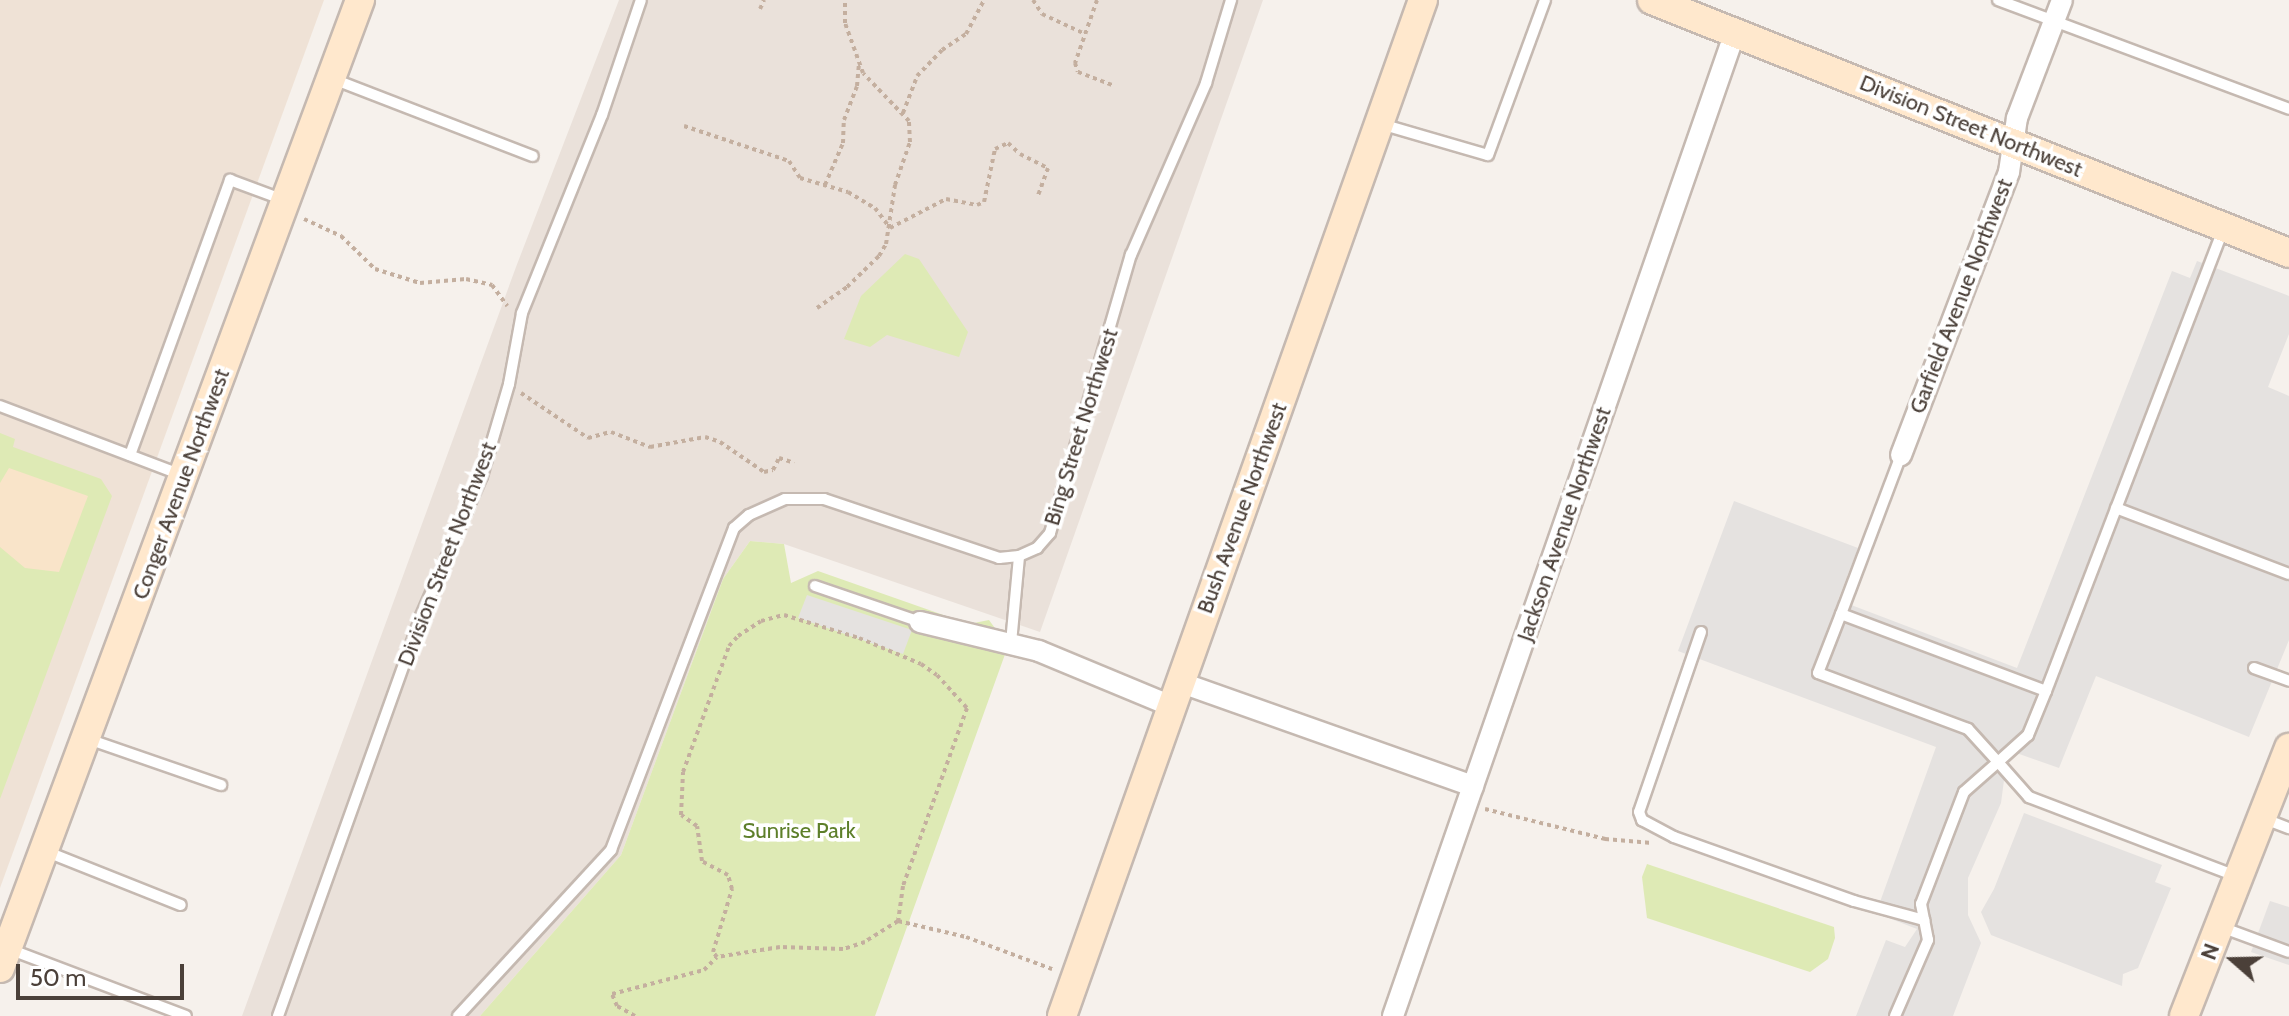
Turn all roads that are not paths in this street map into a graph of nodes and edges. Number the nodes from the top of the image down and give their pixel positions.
1 (360, 0) edge
2 (641, 0) edge
3 (1231, 0) edge
4 (1423, 0) edge
5 (1545, 0) edge
6 (1652, 0) edge
7 (1998, 0) edge
8 (2062, 0) edge
9 (2053, 22) junction
10 (1735, 32) junction
11 (331, 79) junction
12 (2289, 109) edge
13 (1379, 123) junction
14 (2014, 143) junction
15 (533, 156) dead end
16 (295, 210) junction
17 (2224, 227) junction
18 (2289, 253) edge
19 (0, 406) edge
20 (130, 455) junction
21 (1901, 455) joint
22 (184, 476) junction
23 (2116, 508) junction
24 (1019, 556) junction
25 (2289, 574) edge
26 (815, 586) dead end
27 (1841, 614) junction
28 (920, 622) joint
29 (1701, 632) dead end
30 (1011, 643) junction
31 (2254, 668) dead end
32 (2289, 681) edge
33 (2046, 691) junction
34 (1175, 694) junction
35 (86, 738) junction
36 (2289, 748) edge
37 (1998, 762) junction
38 (221, 785) dead end
39 (1470, 795) junction
40 (2262, 817) junction
41 (2289, 828) edge
42 (44, 851) junction
43 (2238, 877) junction
44 (181, 905) dead end
45 (1924, 920) junction
46 (2219, 926) junction
47 (2289, 952) edge
48 (4, 958) edge
49 (186, 1016) edge
50 (278, 1016) edge
51 (458, 1016) edge
52 (1062, 1016) edge
53 (1393, 1016) edge
54 (1895, 1016) edge
55 (2184, 1016) edge

1 - 11 street, Conger Avenue Northwest
2 - 50 lane, Division Street Northwest
3 - 24 lane, Bing Street Northwest
4 - 13 street, Bush Avenue Northwest
5 - 13 lane
6 - 10 street, Division Street Northwest
7 - 9 lane
8 - 9 street, Garfield Avenue Northwest
9 - 12 lane
9 - 14 street, Garfield Avenue Northwest
10 - 14 street, Division Street Northwest
10 - 39 street, Jackson Avenue Northwest
11 - 15 lane
11 - 16 street, Conger Avenue Northwest
13 - 34 street, Bush Avenue Northwest
14 - 17 street, Division Street Northwest
14 - 21 street, Garfield Avenue Northwest
16 - 20 lane
16 - 22 street, Conger Avenue Northwest
17 - 18 street, Division Street Northwest
17 - 23 lane
19 - 20 lane
20 - 22 lane
21 - 27 lane
22 - 35 street, Conger Avenue Northwest
23 - 25 lane
23 - 33 lane
24 - 30 lane
24 - 51 lane
26 - 28 lane
27 - 33 lane
27 - 37 lane
28 - 30 street
29 - 45 lane
30 - 34 street
31 - 32 lane
33 - 37 lane
34 - 39 street
34 - 52 street, Bush Avenue Northwest
35 - 38 lane
35 - 42 street, Conger Avenue Northwest
36 - 40 street
37 - 43 lane
37 - 45 lane
39 - 53 street, Jackson Avenue Northwest
40 - 41 lane
40 - 43 street
42 - 44 lane
42 - 48 street, Conger Avenue Northwest
43 - 46 street
45 - 54 lane
46 - 47 lane
46 - 55 street
48 - 49 lane

